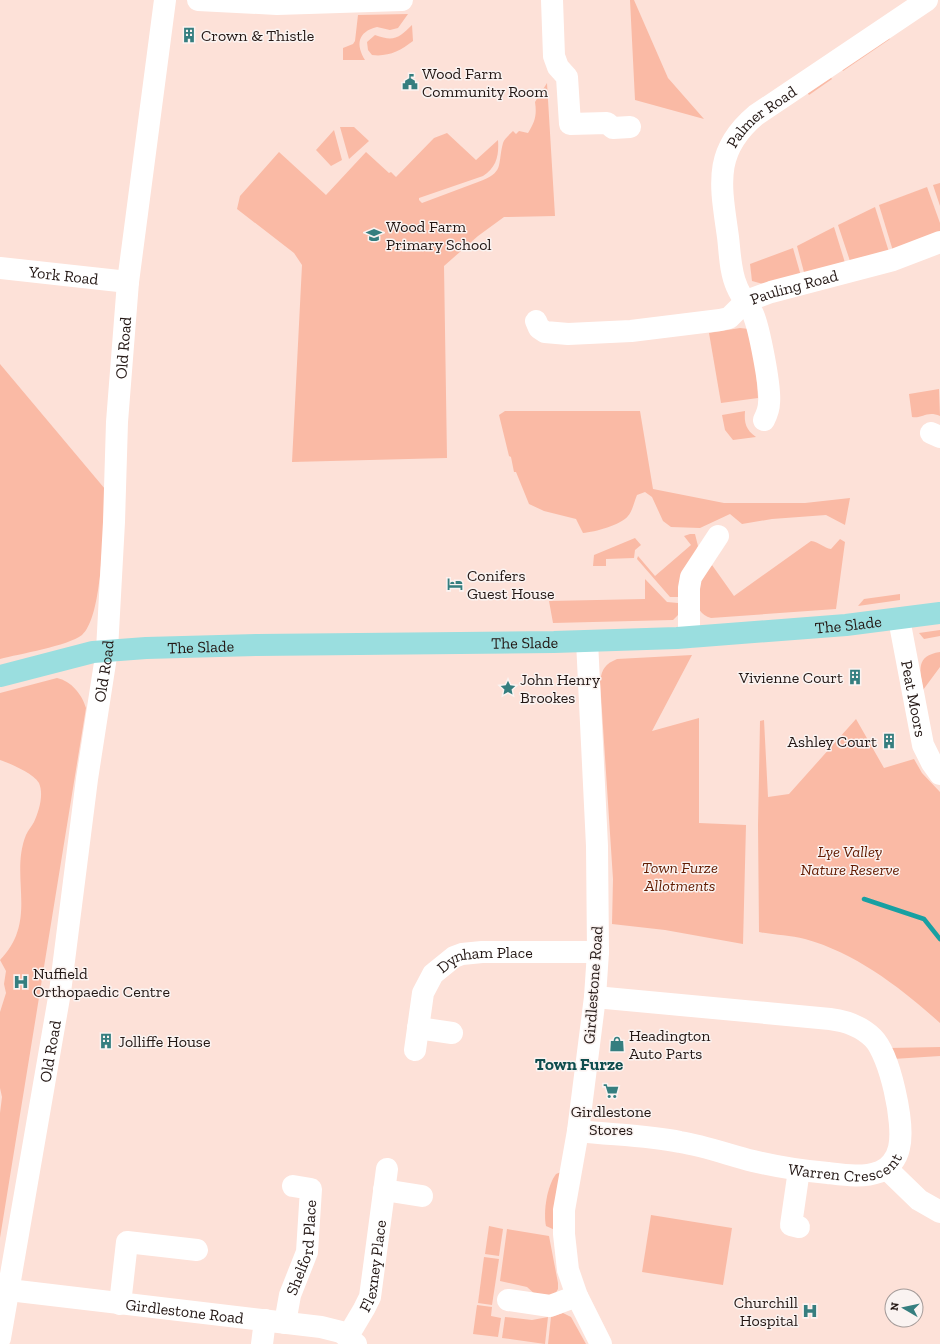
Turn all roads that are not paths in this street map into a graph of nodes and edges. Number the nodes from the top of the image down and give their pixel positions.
1 (165, 0) edge
2 (198, 0) edge
3 (369, 0) edge
4 (402, 0) edge
5 (552, 0) edge
6 (927, 0) edge
7 (630, 127) dead end
8 (940, 242) edge
9 (0, 268) edge
10 (128, 282) junction
11 (746, 301) junction
12 (536, 321) dead end
13 (764, 420) dead end
14 (718, 536) dead end
15 (940, 613) edge
16 (899, 619) junction
17 (689, 637) junction
18 (587, 641) junction
19 (107, 650) junction
20 (0, 676) edge
21 (940, 774) edge
22 (598, 952) junction
23 (596, 997) junction
24 (418, 1028) junction
25 (452, 1033) dead end
26 (415, 1050) dead end
27 (578, 1131) junction
28 (887, 1169) junction
29 (799, 1170) junction
30 (293, 1186) dead end
31 (422, 1196) dead end
32 (940, 1212) edge
33 (799, 1226) dead end
34 (197, 1250) dead end
35 (9, 1290) junction
36 (577, 1296) junction
37 (508, 1300) dead end
38 (120, 1304) junction
39 (275, 1322) junction
40 (0, 1338) edge
41 (352, 1340) edge
42 (262, 1344) edge
43 (601, 1344) edge

1 - 10 street, Old Road
2 - 3 street
3 - 4 street
5 - 7 street
6 - 11 street, Palmer Road
8 - 11 street, Pauling Road
9 - 10 street, York Road
10 - 19 street, Old Road
11 - 12 street, Pauling Road
11 - 13 street, Palmer Road
14 - 17 street
15 - 16 main road, The Slade
16 - 17 main road, The Slade
16 - 21 street, Peat Moors
17 - 18 main road, The Slade
18 - 19 main road, The Slade
18 - 22 street, Girdlestone Road
19 - 20 main road, The Slade
19 - 35 street, Old Road
22 - 23 street, Girdlestone Road
22 - 24 street, Dynham Place
23 - 27 street, Girdlestone Road
23 - 28 street, Warren Crescent
24 - 25 street
24 - 26 street, Dynham Place
27 - 29 street, Warren Crescent
27 - 36 street, Girdlestone Road
28 - 29 street, Warren Crescent
28 - 32 street
29 - 33 street
30 - 39 street, Shelford Place
31 - 41 street, Flexney Place
34 - 38 street
35 - 38 street, Girdlestone Road
35 - 40 street, Old Road
36 - 37 street
36 - 43 street, Girdlestone Road
38 - 39 street, Girdlestone Road
39 - 41 street, Girdlestone Road
39 - 42 street

